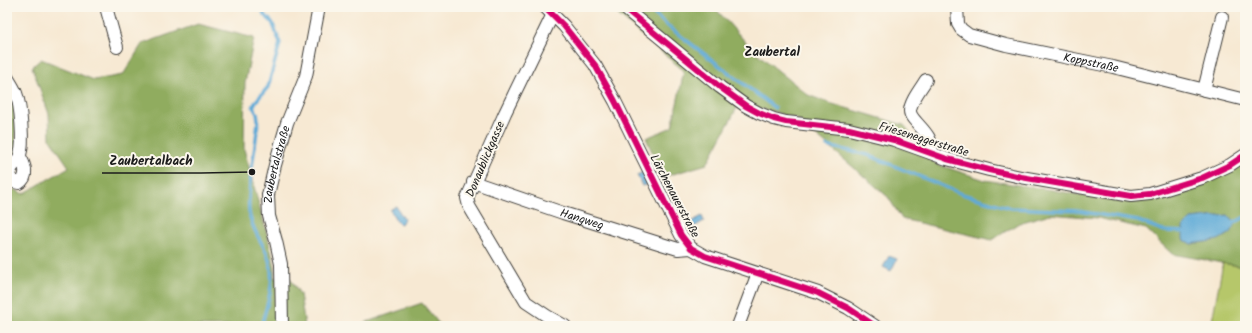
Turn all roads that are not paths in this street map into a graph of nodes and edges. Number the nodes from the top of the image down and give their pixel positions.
1 (106, 7) edge
2 (319, 7) edge
3 (624, 7) edge
4 (957, 7) edge
5 (549, 11) edge
6 (1222, 18) dead end
7 (117, 47) dead end
8 (7, 77) edge
9 (926, 80) dead end
10 (1204, 90) junction
11 (1245, 100) edge
12 (931, 154) junction
13 (1245, 155) edge
14 (20, 157) dead end
15 (473, 182) junction
16 (691, 248) junction
17 (758, 273) junction
18 (282, 326) edge
19 (565, 326) edge
20 (738, 326) edge
21 (875, 326) edge

1 - 7 street
2 - 18 street, Zaubertalstraße
3 - 12 street, Frieseneggerstraße
4 - 10 street, Koppstraße
5 - 15 street, Donaublickgasse
5 - 16 street, Lärchenauerstraße
6 - 10 street
8 - 14 street
9 - 12 street, Frieseneggerstraße
10 - 11 street, Koppstraße
12 - 13 street, Frieseneggerstraße
15 - 16 street, Hangweg
15 - 19 street, Donaublickgasse
16 - 17 street, Lärchenauerstraße
17 - 20 street
17 - 21 street, Lärchenauerstraße

